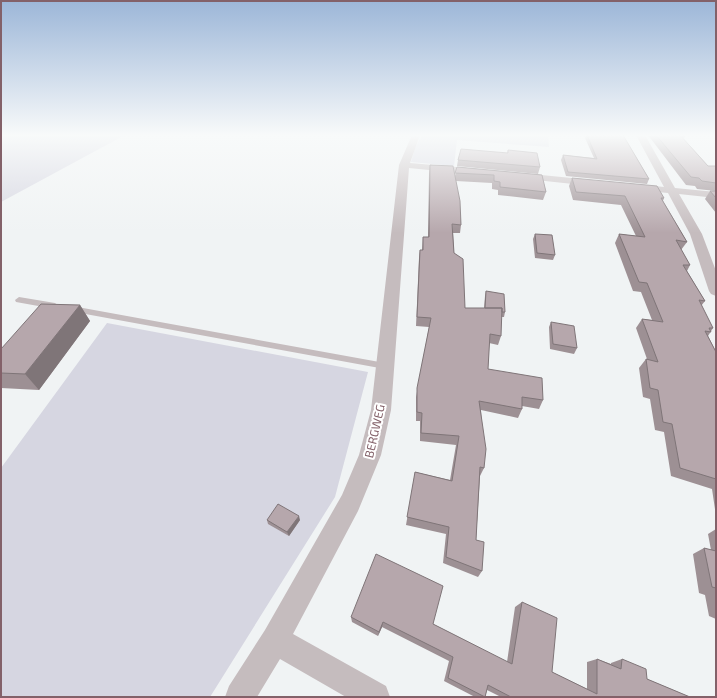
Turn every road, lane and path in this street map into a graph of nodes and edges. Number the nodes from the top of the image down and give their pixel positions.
1 (404, 168) edge
2 (432, 168) edge
3 (659, 168) edge
4 (491, 173) edge
5 (514, 175) edge
6 (601, 184) edge
7 (625, 186) edge
8 (672, 191) junction
9 (716, 194) edge
10 (716, 291) edge
11 (19, 300) dead end
12 (385, 366) junction
13 (274, 640) junction
14 (240, 697) edge
15 (375, 697) edge

1 - 12 street, BERGWEG
2 - 4 street
3 - 8 street
5 - 6 street
7 - 8 street
8 - 9 street
8 - 10 street
11 - 12 lane
12 - 13 street, BERGWEG
13 - 14 street, BERGWEG
13 - 15 street

